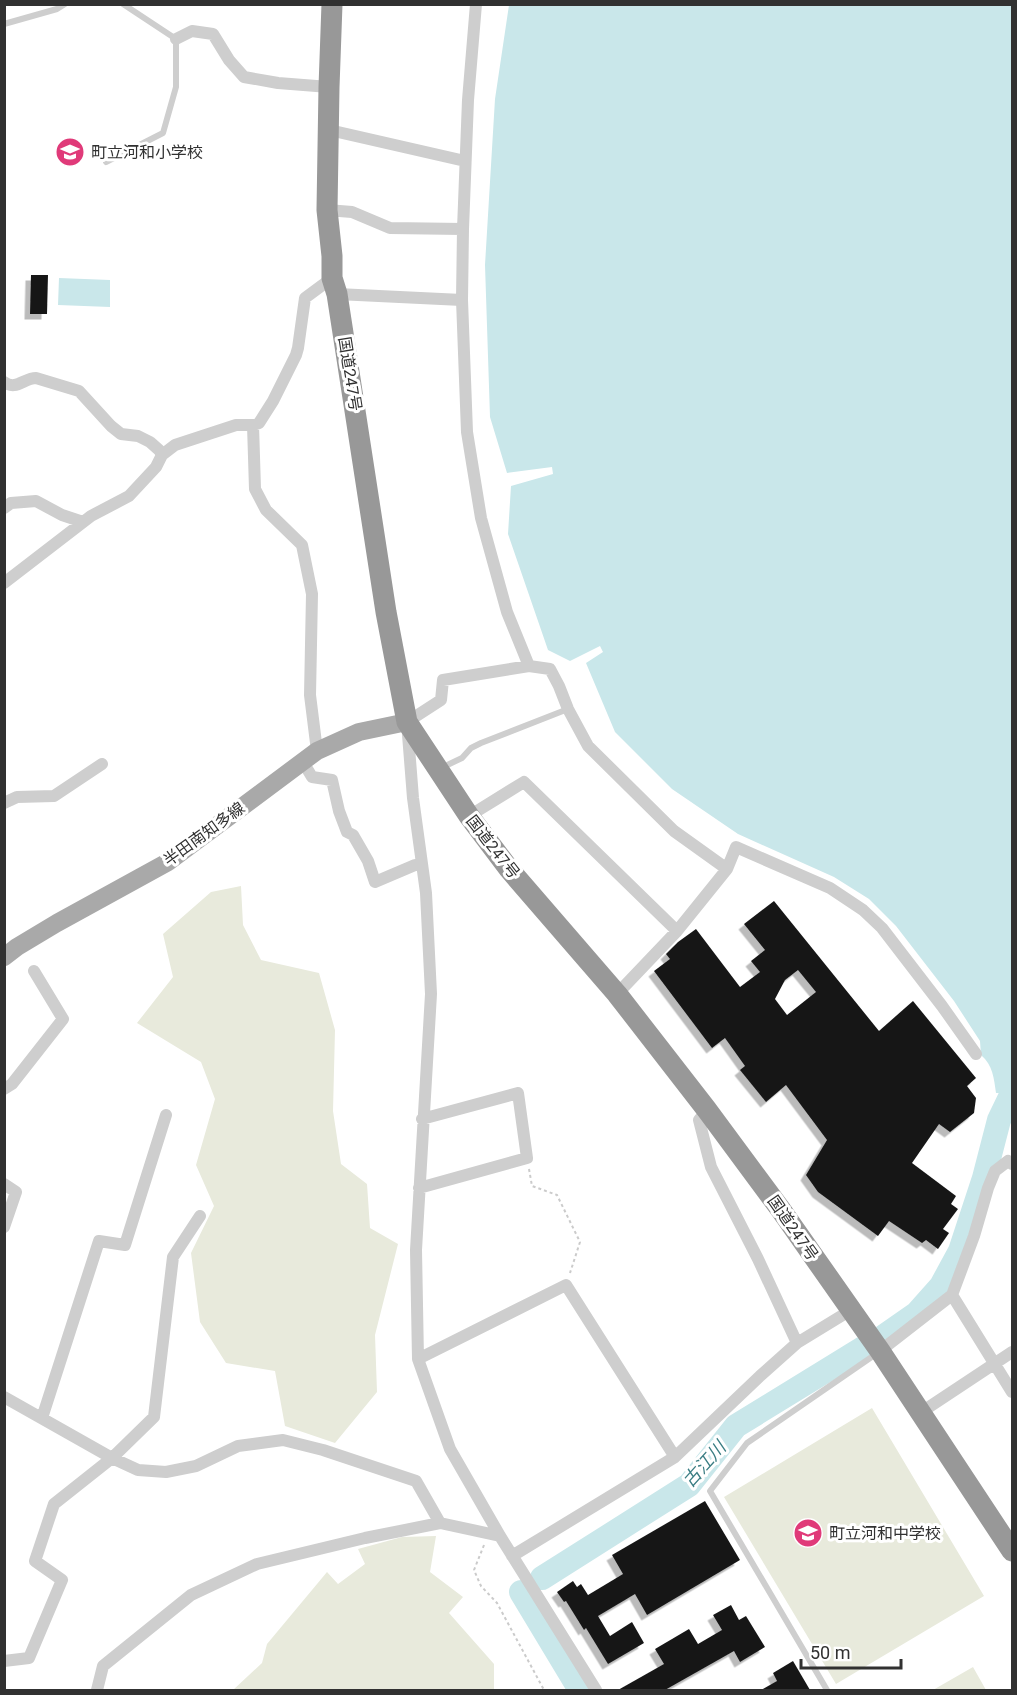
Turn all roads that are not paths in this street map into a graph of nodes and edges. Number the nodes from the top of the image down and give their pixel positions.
1 (65, 4) edge
2 (123, 4) edge
3 (332, 4) edge
4 (476, 4) edge
5 (4, 24) edge
6 (176, 39) junction
7 (329, 87) junction
8 (328, 132) junction
9 (465, 160) junction
10 (106, 162) dead end
11 (327, 210) junction
12 (463, 229) junction
13 (334, 286) junction
14 (462, 300) junction
15 (4, 382) edge
16 (253, 425) junction
17 (162, 455) junction
18 (4, 508) edge
19 (83, 522) junction
20 (4, 583) edge
21 (528, 666) junction
22 (568, 709) junction
23 (407, 722) junction
24 (310, 756) junction
25 (102, 764) dead end
26 (438, 770) junction
27 (4, 803) edge
28 (469, 816) junction
29 (422, 864) junction
30 (727, 869) junction
31 (677, 930) junction
32 (4, 957) edge
33 (34, 971) dead end
34 (617, 994) junction
35 (976, 1054) dead end
36 (4, 1089) edge
37 (707, 1110) junction
38 (165, 1115) dead end
39 (422, 1119) junction
40 (1012, 1164) edge
41 (4, 1184) edge
42 (419, 1188) junction
43 (200, 1216) dead end
44 (4, 1227) edge
45 (952, 1295) junction
46 (851, 1310) junction
47 (797, 1343) junction
48 (880, 1351) junction
49 (1012, 1352) edge
50 (418, 1359) junction
51 (994, 1363) junction
52 (1012, 1392) edge
53 (4, 1397) edge
54 (920, 1413) junction
55 (42, 1418) junction
56 (675, 1457) junction
57 (112, 1458) junction
58 (440, 1523) junction
59 (494, 1535) junction
60 (1012, 1551) edge
61 (512, 1556) junction
62 (4, 1661) edge
63 (97, 1690) edge
64 (596, 1690) edge
65 (827, 1690) edge

1 - 5 lane
2 - 6 lane
3 - 7 highway, 国道247号
4 - 9 street
6 - 7 street
6 - 10 lane
7 - 8 highway, 国道247号
8 - 9 street
8 - 11 highway, 国道247号
9 - 12 street
11 - 12 street
11 - 13 highway, 国道247号
12 - 14 street
13 - 14 street
13 - 16 street
13 - 23 highway, 国道247号
14 - 21 street
15 - 17 street
16 - 17 street
16 - 24 street
17 - 19 street
18 - 19 street
19 - 20 street
21 - 22 street
21 - 23 street
22 - 26 lane
22 - 30 street
23 - 24 main road, 半田南知多線
23 - 26 highway, 国道247号
23 - 29 street
24 - 29 street
24 - 32 main road, 半田南知多線
25 - 27 street
26 - 28 highway, 国道247号
28 - 31 street
28 - 34 highway, 国道247号
29 - 39 street
30 - 31 street
30 - 35 street
31 - 34 street
33 - 36 street
34 - 37 highway, 国道247号
37 - 46 highway, 国道247号
37 - 47 street
38 - 55 street
39 - 42 street
39 - 42 street
40 - 45 street
41 - 44 street
42 - 50 street
43 - 57 street
45 - 48 street
45 - 51 street
46 - 47 street
46 - 48 highway, 国道247号
47 - 56 street
48 - 54 highway, 国道247号
48 - 65 lane
49 - 51 street
50 - 56 street
50 - 59 street
51 - 52 street
51 - 54 street
53 - 55 street
54 - 60 highway, 国道247号
55 - 57 street
56 - 61 street
57 - 58 street
57 - 62 street
58 - 59 street
58 - 63 street
59 - 61 street
61 - 64 street

